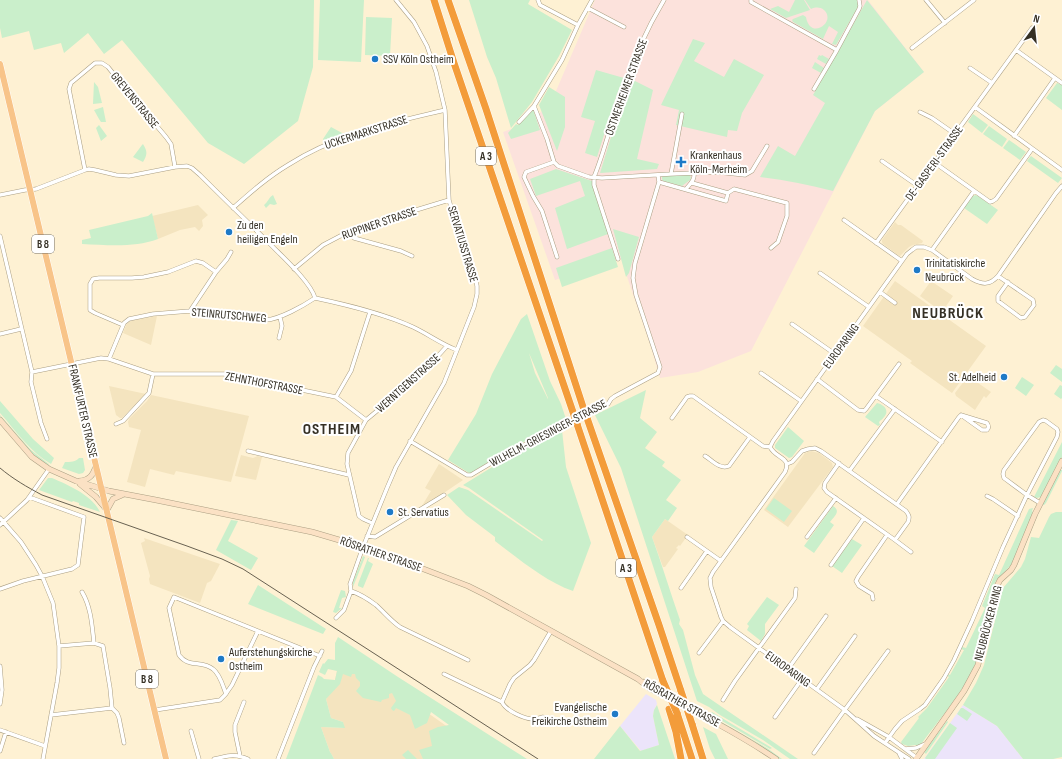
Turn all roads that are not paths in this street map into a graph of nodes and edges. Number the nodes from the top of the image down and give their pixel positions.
1 (396, 0) edge
2 (434, 0) edge
3 (448, 0) edge
4 (538, 0) edge
5 (592, 0) edge
6 (664, 0) edge
7 (750, 0) edge
8 (859, 0) edge
9 (926, 0) edge
10 (974, 0) edge
11 (588, 8) junction
12 (945, 23) junction
13 (578, 25) junction
14 (624, 27) dead end
15 (1032, 28) dead end
16 (912, 48) dead end
17 (837, 50) junction
18 (1016, 50) junction
19 (0, 64) edge
20 (970, 68) dead end
21 (1056, 78) junction
22 (992, 83) junction
23 (1062, 83) edge
24 (814, 89) dead end
25 (534, 106) junction
26 (975, 107) junction
27 (445, 110) junction
28 (920, 112) dead end
29 (682, 114) dead end
30 (519, 122) dead end
31 (955, 134) junction
32 (1014, 136) junction
33 (767, 146) dead end
34 (1032, 149) junction
35 (882, 161) dead end
36 (554, 162) junction
37 (935, 162) junction
38 (176, 167) junction
39 (85, 170) junction
40 (1062, 170) edge
41 (694, 173) junction
42 (671, 174) junction
43 (658, 175) junction
44 (594, 177) junction
45 (659, 182) junction
46 (692, 183) junction
47 (918, 186) junction
48 (1062, 186) edge
49 (30, 189) junction
50 (686, 189) junction
51 (974, 191) junction
52 (728, 193) junction
53 (0, 195) edge
54 (449, 200) junction
55 (233, 208) junction
56 (844, 220) dead end
57 (348, 232) junction
58 (0, 236) edge
59 (876, 243) junction
60 (771, 248) dead end
61 (932, 250) junction
62 (231, 252) dead end
63 (412, 256) dead end
64 (558, 257) dead end
65 (618, 259) dead end
66 (902, 261) junction
67 (294, 269) junction
68 (216, 272) junction
69 (820, 272) dead end
70 (998, 276) junction
71 (1008, 282) junction
72 (880, 292) junction
73 (315, 298) junction
74 (895, 303) dead end
75 (869, 307) junction
76 (190, 311) junction
77 (370, 312) junction
78 (280, 316) junction
79 (123, 324) junction
80 (792, 324) dead end
81 (22, 329) junction
82 (0, 334) edge
83 (279, 338) dead end
84 (447, 346) junction
85 (457, 350) junction
86 (835, 354) junction
87 (108, 359) junction
88 (72, 364) junction
89 (899, 364) dead end
90 (32, 372) junction
91 (761, 373) dead end
92 (153, 374) junction
93 (817, 380) junction
94 (876, 396) junction
95 (336, 397) junction
96 (801, 402) junction
97 (895, 409) junction
98 (962, 416) junction
99 (672, 418) dead end
100 (0, 420) edge
101 (366, 420) junction
102 (116, 424) dead end
103 (750, 437) junction
104 (47, 439) dead end
105 (410, 441) junction
106 (942, 442) junction
107 (770, 447) junction
108 (248, 451) dead end
109 (705, 456) dead end
110 (1062, 461) edge
111 (839, 463) junction
112 (787, 464) junction
113 (96, 466) junction
114 (49, 469) junction
115 (850, 470) junction
116 (349, 475) junction
117 (76, 481) junction
118 (102, 490) junction
119 (123, 494) junction
120 (444, 495) dead end
121 (1027, 495) junction
122 (987, 496) dead end
123 (29, 497) junction
124 (836, 498) junction
125 (1040, 503) junction
126 (897, 504) junction
127 (107, 510) junction
128 (1018, 516) junction
129 (0, 518) edge
130 (864, 518) junction
131 (2, 523) edge
132 (372, 523) junction
133 (887, 535) junction
134 (367, 536) junction
135 (687, 537) dead end
136 (807, 537) dead end
137 (895, 540) junction
138 (362, 547) junction
139 (707, 551) junction
140 (911, 552) dead end
141 (721, 561) junction
142 (830, 565) dead end
143 (42, 576) junction
144 (681, 588) dead end
145 (0, 589) edge
146 (796, 589) dead end
147 (351, 591) junction
148 (82, 592) dead end
149 (873, 599) dead end
150 (826, 616) dead end
151 (336, 618) dead end
152 (723, 621) junction
153 (258, 631) junction
154 (551, 631) junction
155 (855, 636) dead end
156 (94, 643) junction
157 (59, 646) junction
158 (759, 648) junction
159 (322, 651) dead end
160 (888, 651) dead end
161 (699, 653) dead end
162 (320, 656) junction
163 (468, 660) dead end
164 (0, 666) edge
165 (788, 669) junction
166 (444, 674) dead end
167 (802, 679) junction
168 (663, 681) junction
169 (817, 689) junction
170 (226, 694) junction
171 (723, 700) dead end
172 (244, 702) dead end
173 (502, 702) junction
174 (0, 704) edge
175 (112, 708) junction
176 (155, 710) junction
177 (845, 710) junction
178 (51, 715) junction
179 (543, 717) dead end
180 (774, 717) dead end
181 (853, 717) junction
182 (0, 730) edge
183 (191, 731) dead end
184 (695, 731) junction
185 (6, 732) junction
186 (889, 737) junction
187 (928, 742) junction
188 (124, 743) dead end
189 (885, 743) junction
190 (45, 746) junction
191 (904, 748) junction
192 (0, 751) edge
193 (898, 752) junction
194 (814, 754) dead end
195 (240, 756) junction
196 (43, 759) edge
197 (166, 759) edge
198 (199, 759) edge
199 (214, 759) edge
200 (248, 759) edge
201 (278, 759) edge
202 (681, 759) edge
203 (692, 759) edge
204 (703, 759) edge
205 (707, 759) edge
206 (776, 759) edge
207 (902, 759) edge
208 (909, 759) edge
209 (916, 759) edge

1 - 27 street, SERVATIUSSTRASSE
2 - 168 highway, A 3
3 - 184 highway, A 3, bridge
4 - 13 street
5 - 11 street
6 - 44 street, OSTMERHEIMER STRASSE
7 - 17 street
8 - 17 street
9 - 12 street
10 - 12 street
11 - 13 street
11 - 14 street, OSTMERHEIMER STRASSE
12 - 16 street
13 - 25 street
15 - 18 street, DE-GASPERI-STRASSE
17 - 24 street
18 - 21 street
18 - 22 street, DE-GASPERI-STRASSE
19 - 49 main road, FRANKFURTER STRASSE / B 8
20 - 22 street
21 - 23 street
21 - 32 street
22 - 26 street, DE-GASPERI-STRASSE
25 - 30 street
25 - 36 street
26 - 31 street, DE-GASPERI-STRASSE
26 - 32 street
27 - 54 street, SERVATIUSSTRASSE
27 - 55 street, UCKERMARKSTRASSE
28 - 31 street
29 - 42 street
31 - 37 street, DE-GASPERI-STRASSE
32 - 34 street
33 - 41 street
34 - 40 street
34 - 51 street
35 - 47 street
36 - 44 street
36 - 64 street
37 - 47 street, DE-GASPERI-STRASSE
37 - 51 street
38 - 39 street
38 - 39 street, GREVENSTRASSE
38 - 55 street
39 - 49 street
41 - 42 street
41 - 46 street
42 - 43 street
43 - 44 street
43 - 45 street, WILHELM-GRIESINGER-STRASSE
44 - 65 street, OSTMERHEIMER STRASSE
45 - 50 street
45 - 105 street, WILHELM-GRIESINGER-STRASSE
46 - 50 street
46 - 52 street
47 - 59 street, DE-GASPERI-STRASSE
48 - 70 street
49 - 53 street
49 - 88 main road, FRANKFURTER STRASSE / B 8
50 - 52 street
51 - 61 street
52 - 60 street
54 - 57 street, RUPPINER STRASSE
54 - 85 street, SERVATIUSSTRASSE
55 - 67 street
56 - 59 street
57 - 63 street
57 - 67 street, RUPPINER STRASSE
58 - 81 street
59 - 66 street
61 - 66 street, EUROPARING
61 - 70 street
62 - 68 street
66 - 72 street, EUROPARING
67 - 73 street
68 - 76 street
68 - 79 street
69 - 75 street
70 - 71 street
71 - 71 street
72 - 74 street
72 - 75 street, EUROPARING
73 - 77 street
73 - 78 street, STEINRUTSCHWEG
75 - 86 street, EUROPARING
76 - 78 street, STEINRUTSCHWEG
76 - 79 street, STEINRUTSCHWEG
77 - 84 street
77 - 95 street
78 - 83 street
79 - 87 street
80 - 86 street
81 - 82 street
81 - 90 street
84 - 85 street
84 - 101 street, WERNTGENSTRASSE
85 - 105 street, SERVATIUSSTRASSE
86 - 93 street, EUROPARING
87 - 88 street, ZEHNTHOFSTRASSE
87 - 92 street, ZEHNTHOFSTRASSE
88 - 90 street, ZEHNTHOFSTRASSE
88 - 113 main road, FRANKFURTER STRASSE / B 8
89 - 94 street
90 - 104 street
91 - 96 street
92 - 95 street, ZEHNTHOFSTRASSE
92 - 102 street
93 - 94 street
93 - 96 street, EUROPARING
94 - 97 street
95 - 101 street, ZEHNTHOFSTRASSE
96 - 107 street, EUROPARING
97 - 106 street
97 - 115 street
98 - 98 street
98 - 106 street
99 - 103 street
100 - 114 main road
101 - 116 street, WERNTGENSTRASSE
103 - 107 street
103 - 109 street
105 - 132 street, SERVATIUSSTRASSE
106 - 126 street
107 - 112 street
108 - 116 street
110 - 125 main road, NEUBRÜCKER RING
111 - 112 street
111 - 115 street
111 - 124 street
112 - 141 street
113 - 117 main road
113 - 118 main road, FRANKFURTER STRASSE / B 8
114 - 117 main road
114 - 123 street
115 - 126 street
116 - 132 street, WERNTGENSTRASSE
117 - 118 main road, RÖSRATHER STRASSE
117 - 127 main road, B 8
118 - 119 main road, RÖSRATHER STRASSE
118 - 127 main road, FRANKFURTER STRASSE / B 8
119 - 127 main road
119 - 138 main road, RÖSRATHER STRASSE
120 - 134 street
121 - 121 street
121 - 125 street
121 - 128 street
122 - 128 street
123 - 131 street
123 - 143 street
124 - 130 street
124 - 136 street
125 - 187 main road, NEUBRÜCKER RING
126 - 137 street
127 - 176 main road, FRANKFURTER STRASSE / B 8
128 - 186 street
129 - 131 street
130 - 133 street
130 - 142 street
131 - 143 street
132 - 134 street, SERVATIUSSTRASSE
133 - 137 street
133 - 149 street
134 - 138 street, SERVATIUSSTRASSE
135 - 139 street
137 - 140 street
138 - 147 street, SERVATIUSSTRASSE
138 - 154 main road, RÖSRATHER STRASSE
139 - 141 street
139 - 144 street
141 - 152 street
143 - 145 street
143 - 157 street
146 - 158 street
147 - 151 street, SERVATIUSSTRASSE
147 - 163 street
148 - 156 street
150 - 165 street
152 - 158 street, EUROPARING
152 - 161 street
153 - 162 street
153 - 170 street
153 - 170 street
154 - 173 street
154 - 206 main road, RÖSRATHER STRASSE
155 - 169 street
156 - 157 street
156 - 175 street
157 - 178 street
158 - 165 street, EUROPARING
158 - 171 street
159 - 162 street
160 - 177 street
162 - 201 street
164 - 174 street
165 - 167 street, EUROPARING
166 - 173 street
167 - 169 street, EUROPARING
167 - 180 street
168 - 202 highway, bridge
168 - 203 highway, A 3, bridge
169 - 177 street, EUROPARING
170 - 176 street
172 - 195 street
173 - 179 street
175 - 178 street
175 - 188 street
176 - 197 main road, FRANKFURTER STRASSE / B 8
177 - 181 street, EUROPARING
177 - 194 street
178 - 190 street
181 - 186 street, EUROPARING
181 - 189 street, EUROPARING
182 - 185 street
183 - 198 street
184 - 204 highway, A 3
184 - 205 highway
185 - 190 street
185 - 192 street
186 - 189 street
186 - 191 street, EUROPARING
187 - 191 street
187 - 209 main road, NEUBRÜCKER RING
189 - 193 street, EUROPARING
190 - 196 street
191 - 209 street, EUROPARING
193 - 207 street, EUROPARING
193 - 208 street, EUROPARING
195 - 199 street
195 - 200 street

